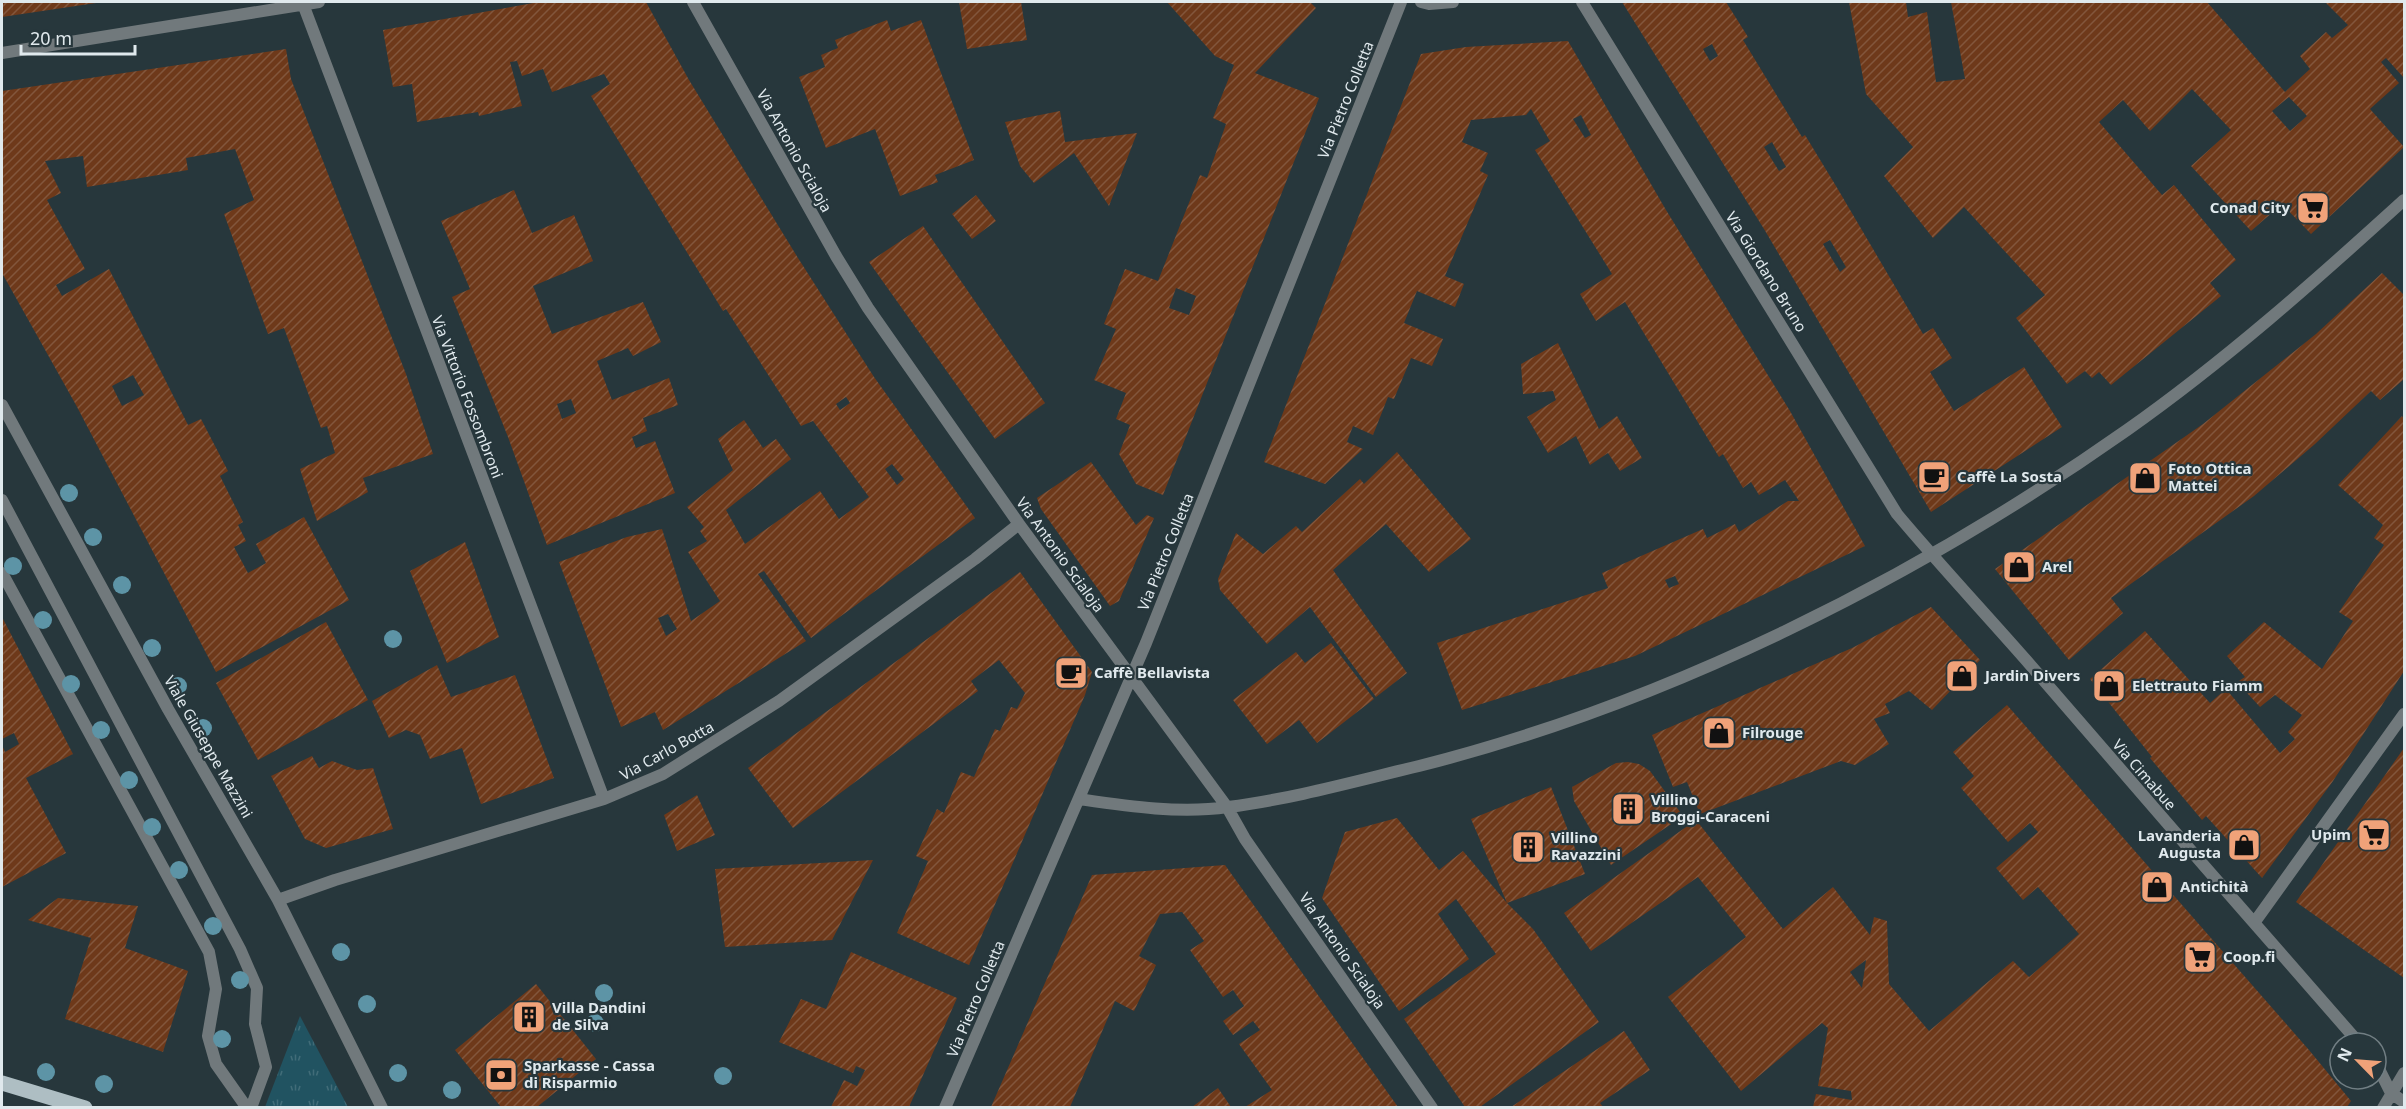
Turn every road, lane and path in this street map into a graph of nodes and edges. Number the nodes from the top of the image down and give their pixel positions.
1 (319, 2) edge
2 (693, 2) edge
3 (1401, 2) edge
4 (1421, 2) edge
5 (1453, 2) edge
6 (1581, 2) edge
7 (303, 4) junction
8 (2, 53) edge
9 (2404, 200) edge
10 (2, 405) edge
11 (2, 500) edge
12 (1019, 524) junction
13 (1930, 554) junction
14 (2, 573) edge
15 (1131, 679) junction
16 (2404, 714) edge
17 (604, 799) junction
18 (1079, 800) junction
19 (1227, 807) junction
20 (278, 900) junction
21 (2254, 923) junction
22 (2348, 1031) edge
23 (2404, 1073) edge
24 (2, 1083) edge
25 (2388, 1087) edge
26 (2391, 1093) junction
27 (2404, 1102) edge
28 (85, 1107) edge
29 (249, 1107) edge
30 (382, 1107) edge
31 (945, 1107) edge
32 (1432, 1107) edge
33 (2383, 1107) edge

1 - 7 street
2 - 12 street, Via Antonio Scialoja
3 - 15 street, Via Pietro Colletta
4 - 5 street
6 - 13 street, Via Giordano Bruno
7 - 8 street
7 - 17 street, Via Vittorio Fossombroni
9 - 13 street
10 - 20 street, Viale Giuseppe Mazzini
11 - 29 street
12 - 15 street, Via Antonio Scialoja
12 - 17 street, Via Carlo Botta
13 - 19 street
13 - 21 street, Via Cimabue
14 - 29 street
15 - 18 street, Via Pietro Colletta
15 - 19 street, Via Antonio Scialoja
16 - 21 street
17 - 20 street, Via Carlo Botta
18 - 19 street
18 - 31 street, Via Pietro Colletta
19 - 32 street, Via Antonio Scialoja
20 - 30 street, Viale Giuseppe Mazzini
21 - 22 street, Via Cimabue
23 - 26 street
24 - 28 main road
25 - 26 street
26 - 27 street
26 - 33 street

